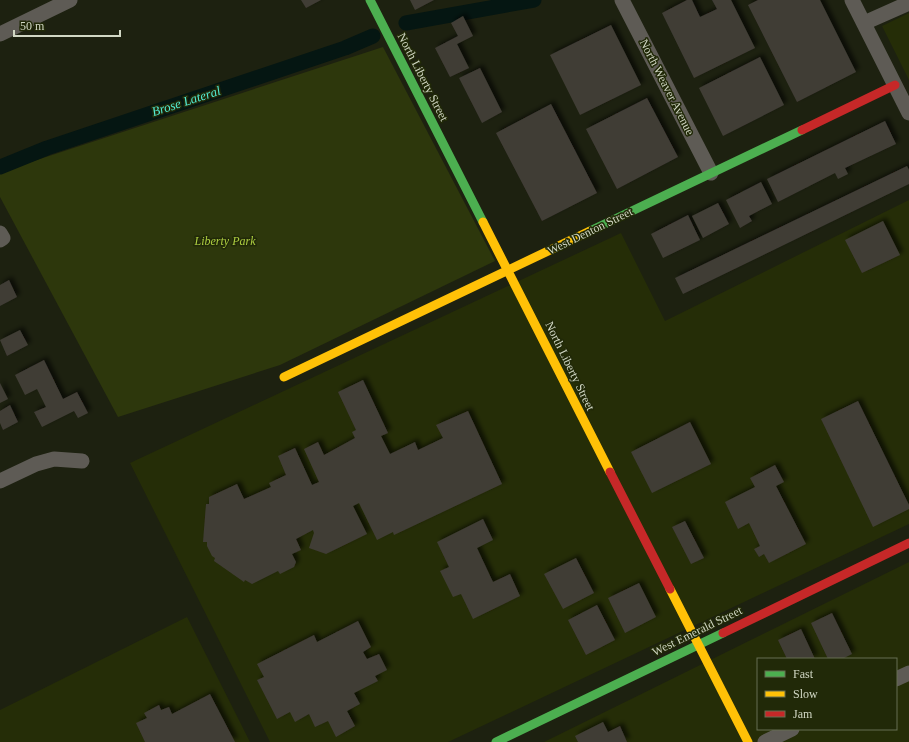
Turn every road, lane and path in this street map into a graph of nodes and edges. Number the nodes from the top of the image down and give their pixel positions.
1 (70, 0) edge
2 (370, 0) edge
3 (622, 0) edge
4 (852, 0) edge
5 (909, 3) edge
6 (864, 24) junction
7 (0, 34) edge
8 (895, 85) junction
9 (909, 113) edge
10 (711, 173) junction
11 (509, 270) junction
12 (284, 377) dead end
13 (82, 461) dead end
14 (0, 481) edge
15 (909, 543) edge
16 (698, 644) junction
17 (909, 673) edge
18 (897, 679) edge
19 (790, 730) edge
20 (496, 742) edge
21 (748, 742) edge
22 (765, 742) edge

1 - 7 street
2 - 11 street, North Liberty Street
3 - 10 street, North Weaver Avenue
4 - 6 street
5 - 6 street
6 - 8 street
8 - 9 street
8 - 10 street, West Denton Street
10 - 11 street, West Denton Street
11 - 12 street, West Denton Street
11 - 16 street, North Liberty Street
13 - 14 street
15 - 16 street, West Emerald Street
16 - 20 street, West Emerald Street
16 - 21 street, North Liberty Street
17 - 18 street
19 - 22 street

